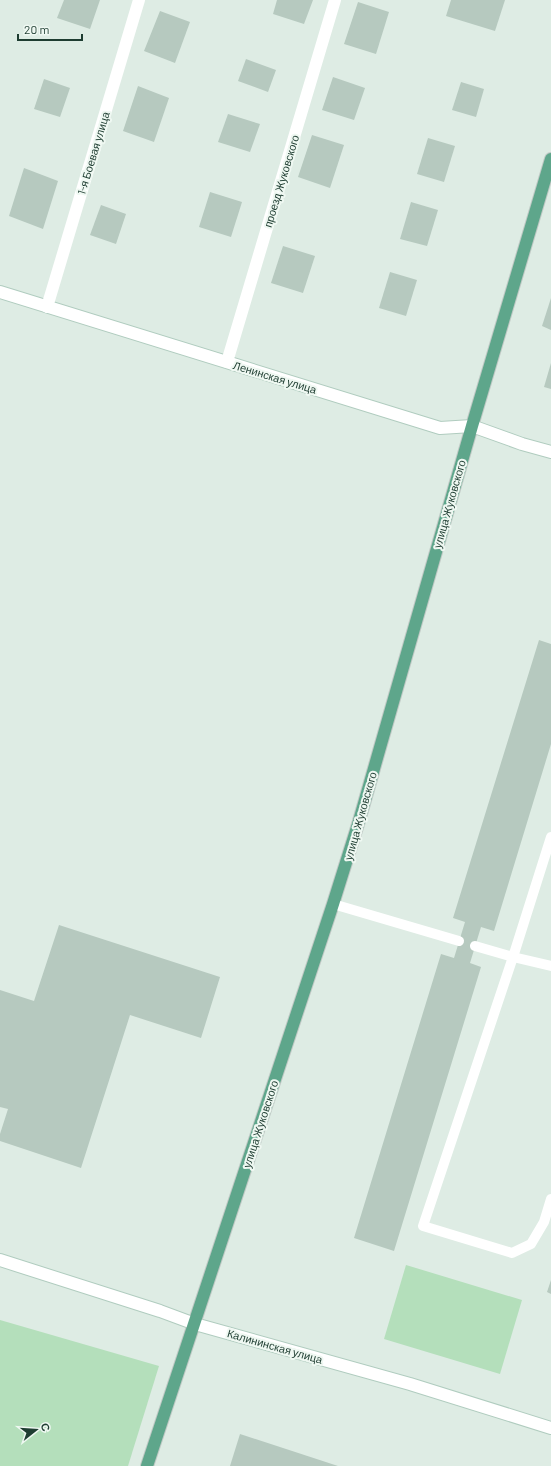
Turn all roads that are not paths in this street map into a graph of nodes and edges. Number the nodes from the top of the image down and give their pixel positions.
1 (139, 0) edge
2 (335, 0) edge
3 (551, 159) edge
4 (0, 292) edge
5 (46, 306) junction
6 (227, 362) junction
7 (472, 426) junction
8 (551, 452) edge
9 (551, 837) edge
10 (333, 904) junction
11 (459, 941) dead end
12 (475, 946) dead end
13 (514, 957) junction
14 (551, 966) edge
15 (551, 1199) edge
16 (0, 1260) edge
17 (195, 1324) junction
18 (551, 1428) edge
19 (147, 1466) edge

1 - 5 street, 1-я Боевая улица
2 - 6 street, проезд Жуковского
3 - 7 main road, улица Жуковского
4 - 5 street, Ленинская улица
5 - 6 street, Ленинская улица
6 - 7 street, Ленинская улица
7 - 8 street, Ленинская улица
7 - 10 main road, улица Жуковского
9 - 13 lane
10 - 11 lane
10 - 17 main road, улица Жуковского
12 - 13 lane
13 - 14 lane
13 - 15 lane
16 - 17 street, Калининская улица
17 - 18 street, Калининская улица
17 - 19 main road, улица Жуковского

